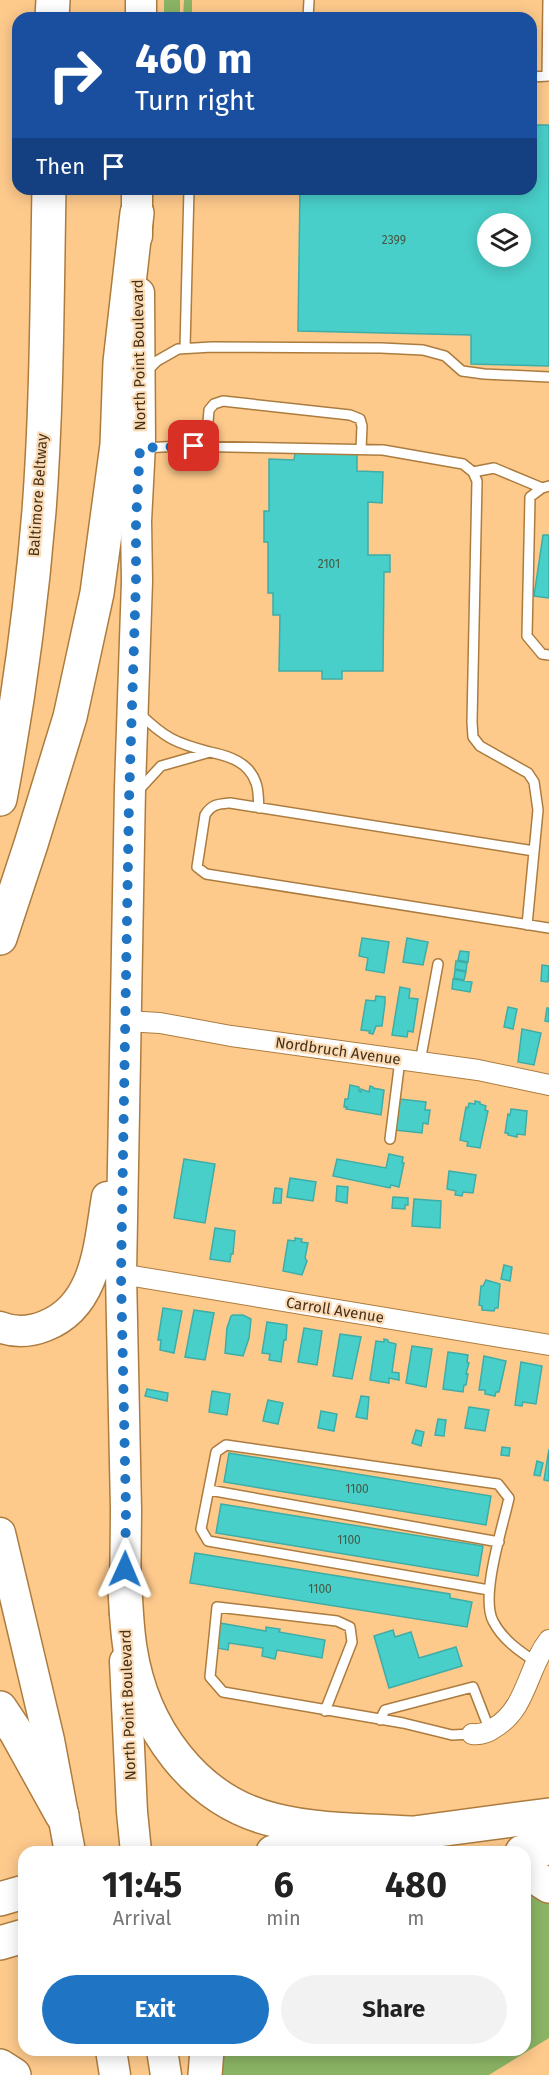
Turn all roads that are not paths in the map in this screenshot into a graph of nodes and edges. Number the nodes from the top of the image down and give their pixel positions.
1 (548, 0) edge
2 (548, 76) edge
3 (49, 195) edge
4 (189, 195) edge
5 (137, 201) edge
6 (185, 348) junction
7 (549, 377) edge
8 (140, 378) junction
9 (206, 446) junction
10 (140, 448) junction
11 (362, 449) junction
12 (473, 472) junction
13 (546, 487) edge
14 (549, 655) edge
15 (133, 706) junction
16 (210, 752) junction
17 (0, 800) edge
18 (129, 800) junction
19 (259, 808) junction
20 (534, 851) junction
21 (528, 925) junction
22 (549, 928) edge
23 (0, 938) edge
24 (438, 964) dead end
25 (126, 1022) junction
26 (400, 1060) junction
27 (420, 1062) junction
28 (549, 1085) edge
29 (123, 1100) junction
30 (390, 1139) dead end
31 (121, 1275) junction
32 (0, 1327) edge
33 (549, 1345) edge
34 (209, 1491) junction
35 (0, 1533) edge
36 (499, 1542) junction
37 (125, 1589) junction
38 (489, 1590) junction
39 (549, 1640) edge
40 (536, 1662) junction
41 (0, 1708) edge
42 (325, 1711) junction
43 (380, 1720) junction
44 (481, 1732) junction
45 (549, 1792) edge
46 (62, 1815) junction
47 (549, 1815) edge
48 (511, 1820) junction
49 (410, 1833) junction
50 (69, 1846) edge
51 (135, 1846) edge
52 (316, 1846) edge
53 (549, 1848) edge
54 (531, 1851) edge
55 (531, 1876) edge
56 (549, 1886) edge
57 (18, 1887) edge
58 (0, 1888) edge
59 (18, 1894) edge
60 (0, 1899) edge
61 (18, 1938) edge
62 (0, 1943) edge
63 (112, 2056) edge
64 (163, 2056) edge
65 (207, 2056) edge
66 (0, 2066) edge
67 (14, 2075) edge
68 (116, 2075) edge
69 (166, 2075) edge
70 (205, 2075) edge

1 - 2 lane
3 - 17 highway, Baltimore Beltway
4 - 6 lane
5 - 8 main road, North Point Boulevard
5 - 23 highway
6 - 7 lane
6 - 8 lane
8 - 10 main road, North Point Boulevard
9 - 10 lane
9 - 11 lane
9 - 11 lane
10 - 15 main road, North Point Boulevard
11 - 12 lane
12 - 13 lane
12 - 20 lane
13 - 14 lane
15 - 16 lane
15 - 18 main road, North Point Boulevard
16 - 18 lane
16 - 19 lane
18 - 25 main road, North Point Boulevard
19 - 20 lane
19 - 21 lane
20 - 21 lane
21 - 22 lane
24 - 27 lane
25 - 26 street, Nordbruch Avenue
25 - 29 main road, North Point Boulevard
26 - 27 street, Nordbruch Avenue
26 - 30 lane
27 - 28 street, Nordbruch Avenue
29 - 31 main road, North Point Boulevard
29 - 32 main road
31 - 33 street, Carroll Avenue
31 - 37 main road, North Point Boulevard
34 - 36 lane
34 - 36 lane
34 - 38 lane
35 - 46 main road
36 - 38 lane
37 - 49 highway
37 - 51 main road, North Point Boulevard
38 - 40 lane
39 - 40 street
40 - 44 street
41 - 46 highway
42 - 42 lane
42 - 43 lane
43 - 44 lane
43 - 44 lane
45 - 48 highway
46 - 50 main road
47 - 48 highway
48 - 49 highway
49 - 52 highway
53 - 54 highway
55 - 56 highway
57 - 58 highway
59 - 60 highway
61 - 62 highway
63 - 68 main road
64 - 69 main road
65 - 70 highway
66 - 67 highway

